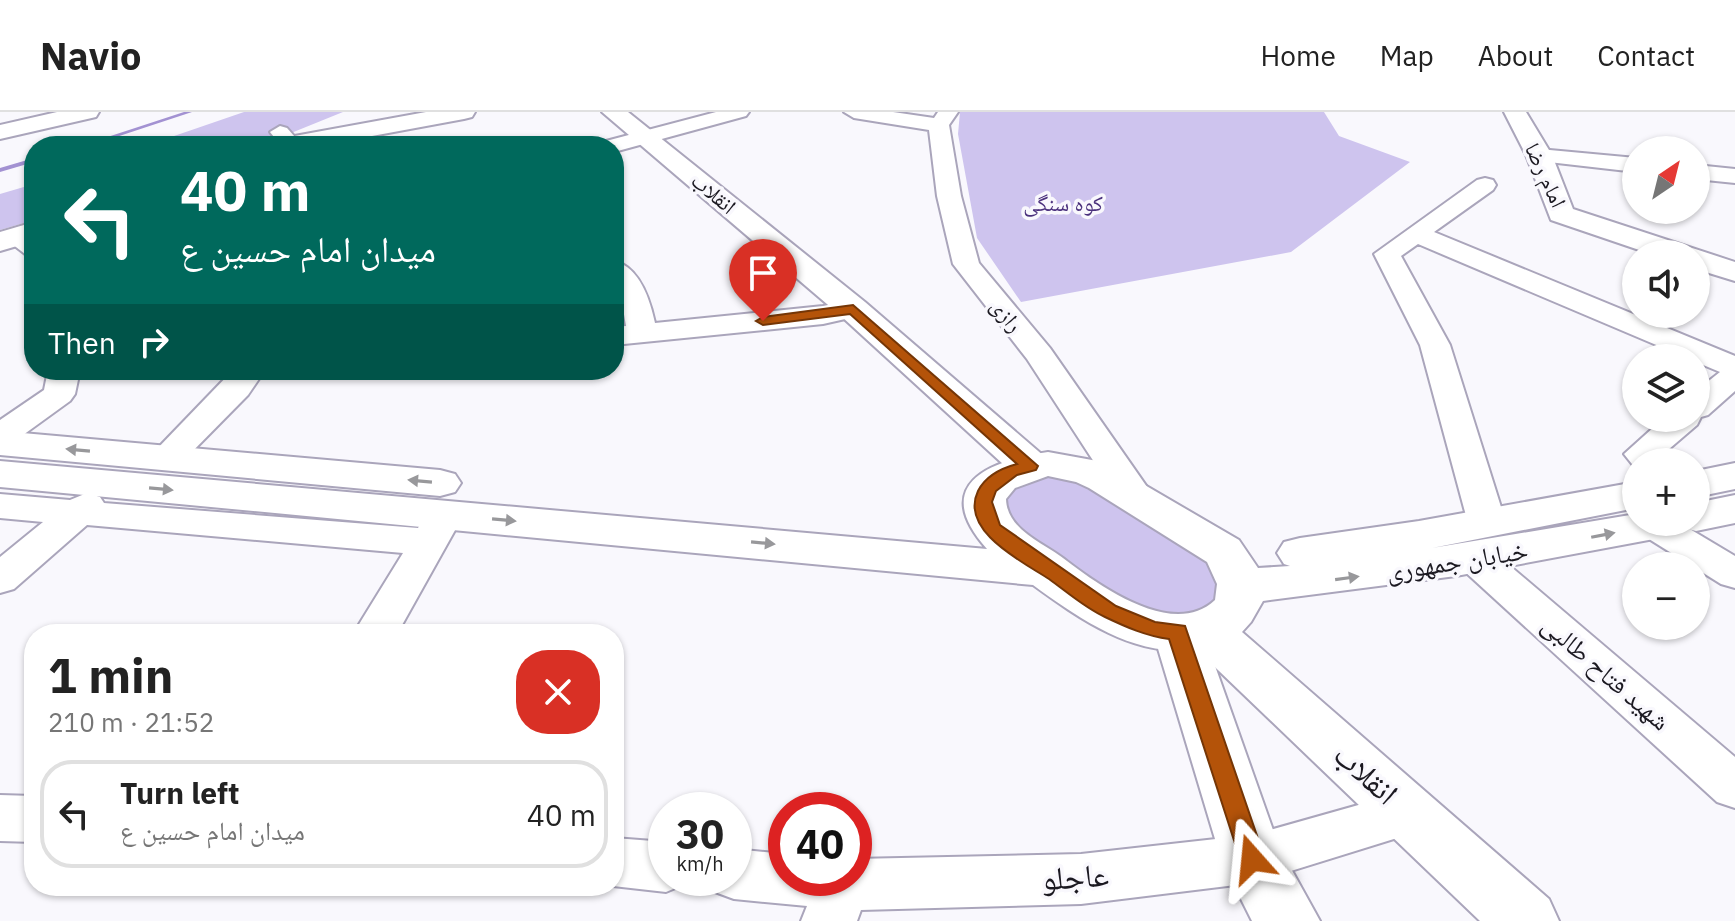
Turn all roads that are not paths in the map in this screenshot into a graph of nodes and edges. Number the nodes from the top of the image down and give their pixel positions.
1 (88, 112) edge
2 (464, 112) edge
3 (613, 112) edge
4 (739, 112) edge
5 (854, 112) edge
6 (1515, 112) edge
7 (943, 118) edge
8 (0, 132) edge
9 (321, 136) edge
10 (649, 139) junction
11 (624, 144) edge
12 (1539, 155) junction
13 (1622, 164) edge
14 (1710, 173) edge
15 (1735, 176) edge
16 (1485, 185) dead end
17 (1418, 235) junction
18 (1639, 240) edge
19 (1710, 264) edge
20 (1735, 272) edge
21 (624, 282) edge
22 (853, 309) junction
23 (628, 335) edge
24 (1735, 367) edge
25 (1735, 375) edge
26 (62, 380) edge
27 (242, 380) edge
28 (1710, 396) edge
29 (1668, 432) edge
30 (0, 436) edge
31 (0, 443) edge
32 (1649, 448) edge
33 (152, 457) junction
34 (1030, 466) junction
35 (0, 474) edge
36 (1735, 476) edge
37 (1710, 481) edge
38 (1135, 497) junction
39 (91, 499) junction
40 (0, 506) edge
41 (1735, 509) edge
42 (1710, 511) edge
43 (1622, 521) edge
44 (437, 528) junction
45 (1000, 535) junction
46 (1689, 536) edge
47 (1482, 541) junction
48 (1049, 570) junction
49 (1235, 572) junction
50 (1735, 574) edge
51 (0, 579) edge
52 (381, 624) edge
53 (1191, 630) junction
54 (1735, 787) edge
55 (1408, 813) junction
56 (0, 818) edge
57 (24, 819) edge
58 (1252, 859) junction
59 (624, 863) edge
60 (648, 865) edge
61 (752, 879) edge
62 (836, 903) edge
63 (1287, 921) edge
64 (1526, 921) edge

1 - 8 main road
2 - 9 main road
3 - 10 main road, انقلاب
4 - 10 street
5 - 7 street
6 - 12 main road, امام رضا
7 - 38 street, رازی
10 - 11 street
10 - 22 main road, انقلاب
12 - 13 street
12 - 18 main road, امام رضا
14 - 15 street
16 - 17 street
17 - 24 street
17 - 47 street
19 - 20 main road
21 - 23 street
22 - 23 street
22 - 34 main road, انقلاب
25 - 28 street
26 - 30 street
27 - 33 street
29 - 32 street
33 -> 31 main road
33 - 39 main road
45 -> 33 main road
34 - 38 main road
34 - 45 main road
35 - 39 main road
36 - 37 main road
38 - 49 main road
39 - 40 street
39 - 44 main road
39 - 51 street
41 - 42 main road, خیابان جمهوری
43 - 47 main road, خیابان جمهوری
44 -> 48 main road
44 - 52 street
45 - 48 main road
46 - 50 street
47 - 49 main road, خیابان جمهوری
47 - 54 street, شهید فتاح طالبی
48 - 53 main road
49 - 53 main road
53 - 55 main road, انقلاب
53 - 58 main road
55 - 58 street, عاجلو
55 - 64 main road, انقلاب
56 - 57 street
58 - 62 street, عاجلو
58 - 63 main road
59 - 60 street
61 - 62 street, عاجلو

